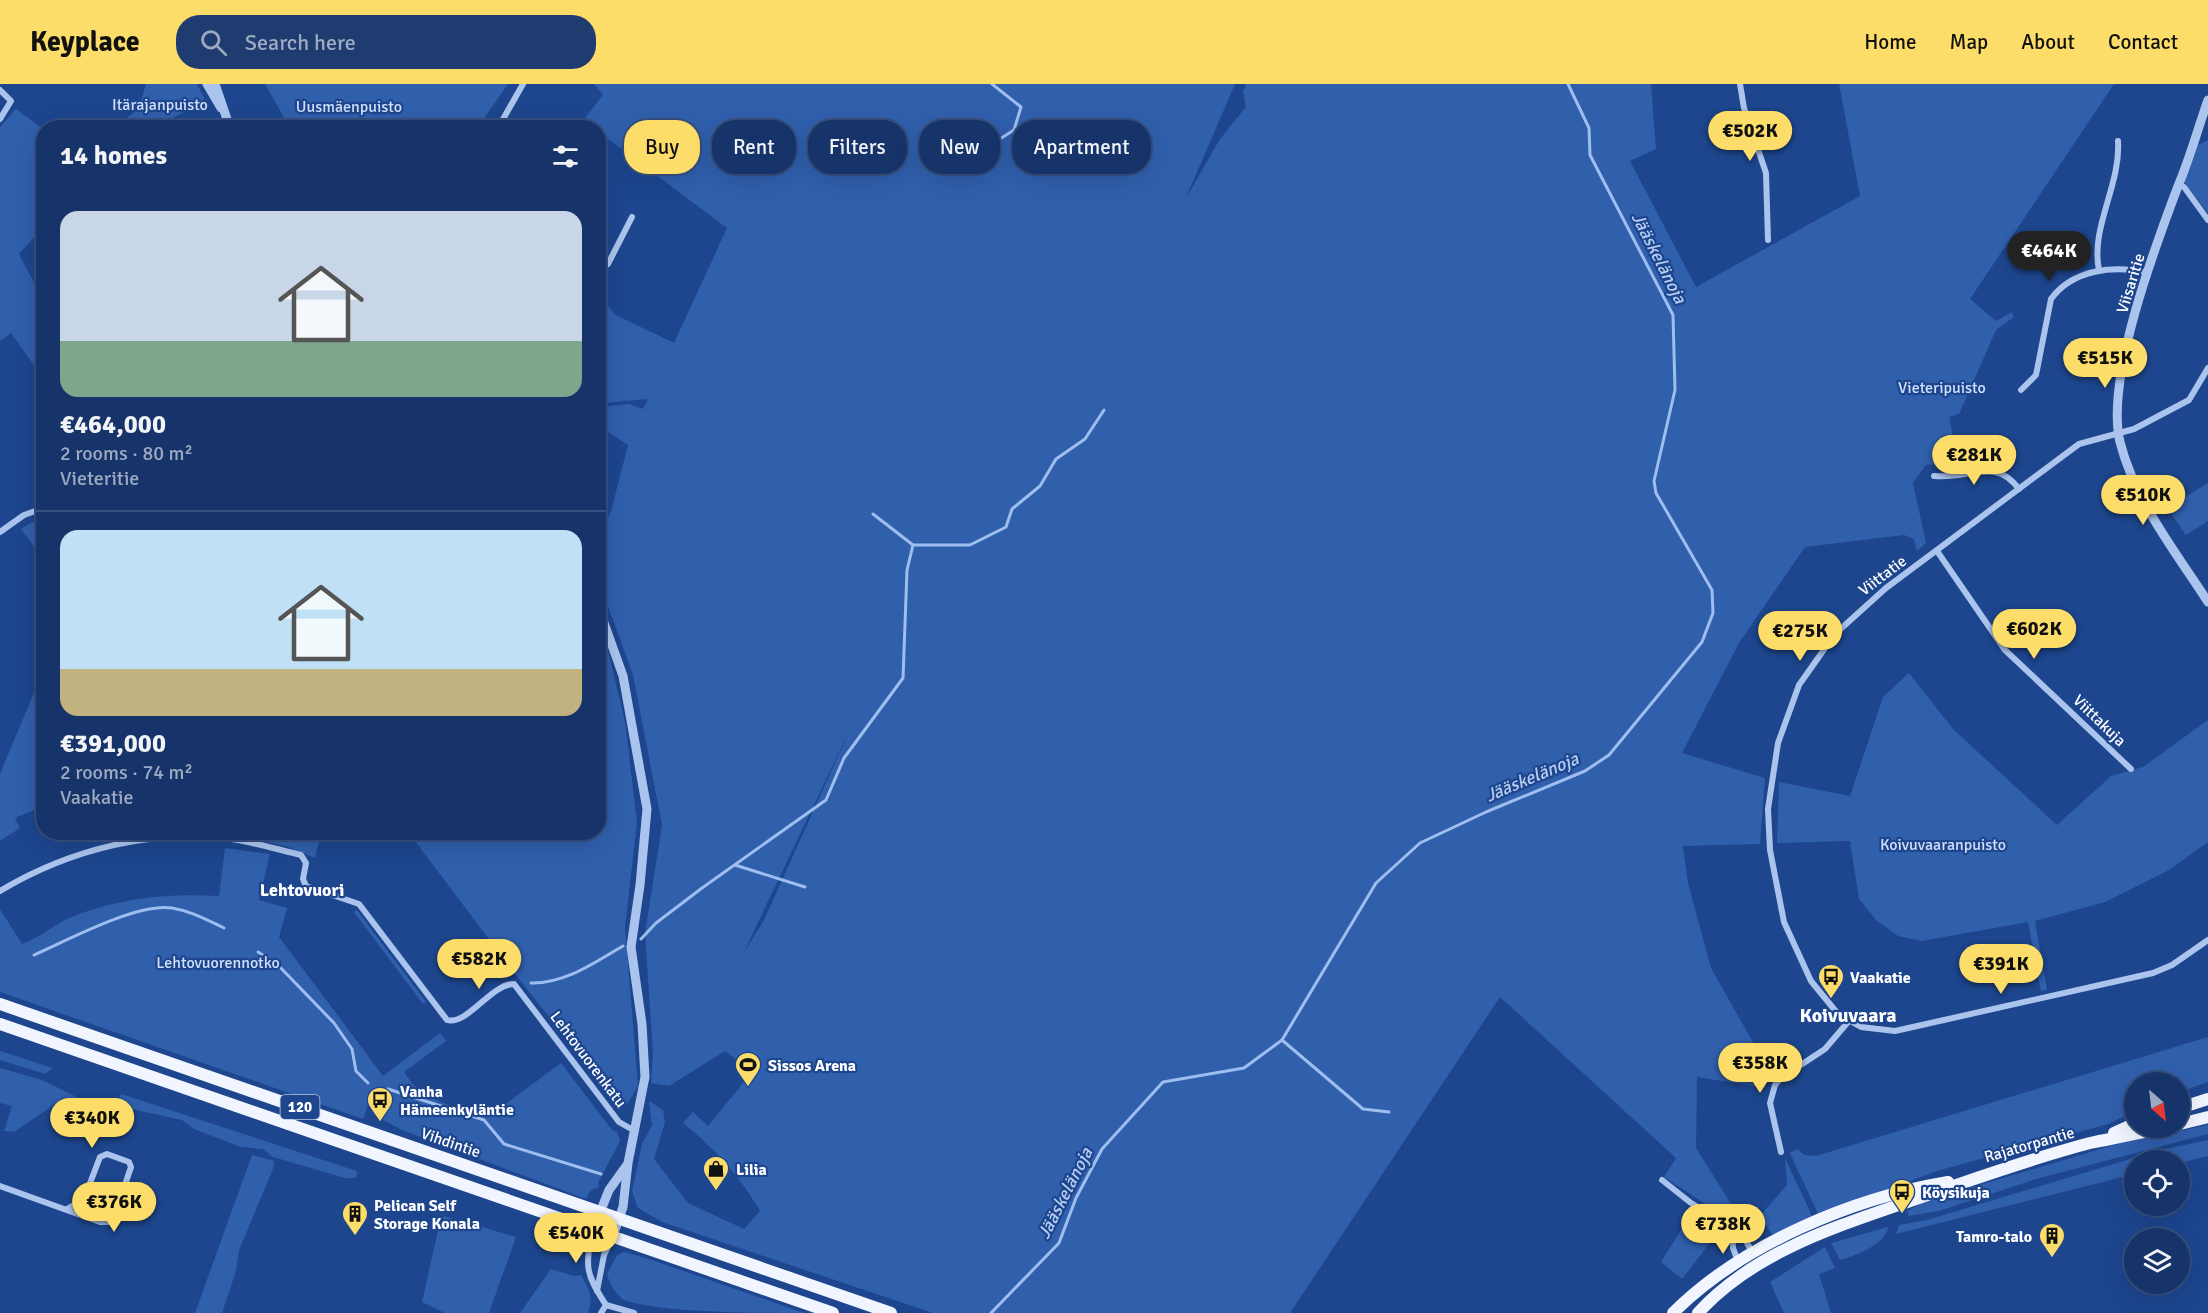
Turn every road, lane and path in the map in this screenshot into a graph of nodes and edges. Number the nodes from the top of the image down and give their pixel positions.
1 (207, 84) edge
2 (215, 84) edge
3 (522, 84) edge
4 (1740, 84) edge
5 (0, 90) edge
6 (2208, 100) edge
7 (223, 110) junction
8 (0, 119) edge
9 (227, 120) edge
10 (502, 120) edge
11 (2118, 141) dead end
12 (2179, 185) junction
13 (632, 217) dead end
14 (2208, 220) edge
15 (1768, 240) dead end
16 (606, 266) edge
17 (2099, 270) junction
18 (2148, 273) junction
19 (2208, 368) edge
20 (2021, 390) dead end
21 (2118, 432) junction
22 (1934, 476) dead end
23 (2019, 489) junction
24 (36, 511) edge
25 (0, 532) edge
26 (1937, 551) junction
27 (2208, 602) edge
28 (606, 632) edge
29 (2131, 768) dead end
30 (165, 840) edge
31 (229, 840) edge
32 (0, 891) edge
33 (2208, 940) edge
34 (0, 1004) edge
35 (1848, 1022) junction
36 (0, 1024) edge
37 (2208, 1099) edge
38 (2190, 1105) edge
39 (2208, 1117) edge
40 (2190, 1122) edge
41 (2124, 1128) edge
42 (635, 1131) junction
43 (2124, 1136) edge
44 (2091, 1143) junction
45 (1781, 1152) dead end
46 (628, 1163) junction
47 (1976, 1177) junction
48 (1662, 1180) dead end
49 (0, 1186) edge
50 (67, 1209) junction
51 (601, 1211) junction
52 (620, 1218) junction
53 (1732, 1229) junction
54 (593, 1230) junction
55 (613, 1236) junction
56 (1752, 1253) junction
57 (1738, 1261) junction
58 (1757, 1265) junction
59 (1744, 1274) junction
60 (597, 1292) junction
61 (606, 1305) junction
62 (601, 1313) edge
63 (634, 1313) edge
64 (833, 1313) edge
65 (891, 1313) edge
66 (1673, 1313) edge
67 (1698, 1313) edge

1 - 7 street
2 - 7 street
3 - 10 street
4 - 15 street
5 - 8 street
6 - 12 street, Viisaritie
7 - 9 street
11 - 17 street
12 - 14 street
12 - 18 street, Viisaritie
13 - 16 street
17 - 18 street
17 - 20 street
18 - 21 street, Viisaritie
19 - 21 street, Viittatie
21 - 23 street, Viittatie
21 - 27 street, Viisaritie
22 - 23 street
23 - 26 street, Viittatie
24 - 25 street
26 - 29 street, Viittakuja
26 - 35 street, Viittatie
28 - 42 street
30 - 32 street, Lehtovuorenkatu
31 - 42 street, Lehtovuorenkatu
33 - 35 street
34 - 51 main road, Vihdintie / 120
35 - 45 street
36 - 54 main road, 120
37 - 38 main road
39 - 40 main road
41 - 44 main road, Rajatorpantie
42 - 46 street
43 - 44 main road, Rajatorpantie
44 - 47 main road, Rajatorpantie
46 - 51 street
46 - 52 street
47 - 56 main road, Rajatorpantie
47 - 58 main road, Rajatorpantie
48 - 53 street
49 - 50 street
50 - 50 street
51 - 52 main road, Vihdintie / 120
51 - 54 street
52 - 55 street
52 - 65 main road, Vihdintie / 120
53 - 56 street
53 - 57 street
54 - 55 main road, 120
54 - 60 street
55 - 60 street
55 - 64 main road, 120
56 - 57 main road, Rajatorpantie
56 - 58 street
57 - 59 street
57 - 66 main road, Rajatorpantie
58 - 59 main road, Rajatorpantie
59 - 67 main road, Rajatorpantie
60 - 61 street
61 - 62 street
61 - 63 street

